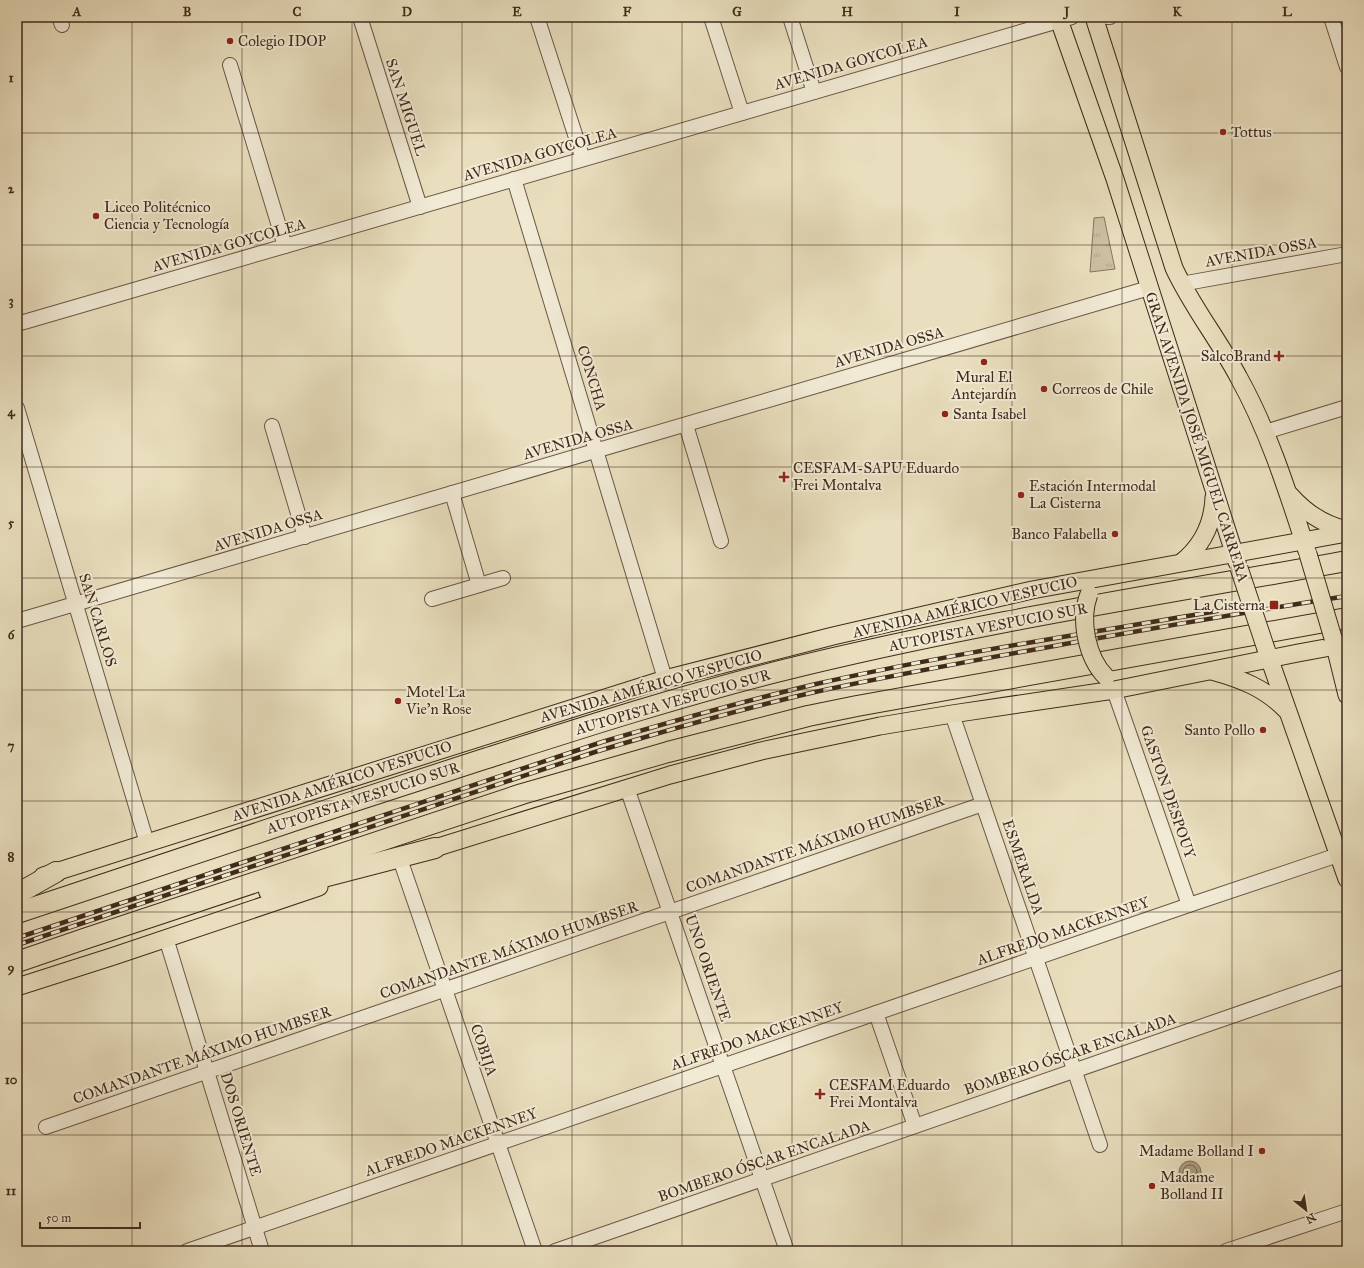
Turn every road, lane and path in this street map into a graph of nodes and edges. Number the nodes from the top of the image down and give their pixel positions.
1 (360, 17) edge
2 (537, 17) edge
3 (711, 17) edge
4 (790, 17) edge
5 (1094, 17) edge
6 (1107, 17) edge
7 (1110, 17) edge
8 (1331, 17) edge
9 (1063, 18) edge
10 (230, 65) dead end
11 (1347, 67) edge
12 (814, 92) junction
13 (742, 113) junction
14 (583, 159) junction
15 (514, 179) junction
16 (420, 207) junction
17 (285, 246) junction
18 (1347, 254) edge
19 (1181, 284) junction
20 (1149, 288) junction
21 (17, 324) edge
22 (1347, 407) edge
23 (17, 408) edge
24 (686, 425) junction
25 (272, 426) dead end
26 (1265, 432) junction
27 (596, 451) junction
28 (1214, 490) junction
29 (1288, 491) junction
30 (452, 494) junction
31 (1347, 532) edge
32 (305, 537) junction
33 (721, 541) dead end
34 (1306, 548) junction
35 (1237, 560) junction
36 (1347, 561) edge
37 (1182, 562) junction
38 (1105, 576) junction
39 (503, 578) dead end
40 (479, 585) junction
41 (432, 599) dead end
42 (76, 604) junction
43 (1347, 618) edge
44 (17, 621) edge
45 (1339, 643) edge
46 (1267, 654) junction
47 (1210, 670) junction
48 (665, 679) junction
49 (1114, 685) junction
50 (1347, 695) edge
51 (1288, 711) junction
52 (952, 714) junction
53 (627, 788) junction
54 (983, 804) junction
55 (147, 843) junction
56 (436, 848) junction
57 (1338, 855) junction
58 (400, 860) junction
59 (56, 872) junction
60 (1347, 879) edge
61 (17, 884) edge
62 (17, 894) edge
63 (1189, 905) junction
64 (670, 912) junction
65 (17, 913) edge
66 (87, 938) junction
67 (166, 938) junction
68 (1036, 958) junction
69 (17, 962) edge
70 (1347, 976) edge
71 (17, 987) edge
72 (445, 989) junction
73 (876, 1013) junction
74 (723, 1066) junction
75 (1075, 1071) junction
76 (207, 1072) junction
77 (915, 1126) junction
78 (46, 1127) dead end
79 (498, 1143) junction
80 (1100, 1145) dead end
81 (763, 1179) junction
82 (1347, 1211) edge
83 (254, 1227) junction
84 (187, 1251) edge
85 (262, 1251) edge
86 (535, 1251) edge
87 (555, 1251) edge
88 (787, 1251) edge
89 (1226, 1251) edge

1 - 16 street, SAN MIGUEL
2 - 14 street
3 - 13 street
4 - 12 street
5 - 19 main road
6 - 7 street
8 - 11 street
9 - 12 street, AVENIDA GOYCOLEA
9 - 20 main road, GRAN AVENIDA JOSÉ MIGUEL CARRERA
10 - 17 street
12 - 13 street, AVENIDA GOYCOLEA
13 - 14 street, AVENIDA GOYCOLEA
14 - 15 street, AVENIDA GOYCOLEA
15 - 16 street, AVENIDA GOYCOLEA
15 - 27 street, CONCHA
16 - 17 street, AVENIDA GOYCOLEA
17 - 21 street, AVENIDA GOYCOLEA
18 - 19 street, AVENIDA OSSA
19 - 26 main road
20 - 24 street, AVENIDA OSSA
20 - 28 main road, GRAN AVENIDA JOSÉ MIGUEL CARRERA
22 - 26 street
23 - 42 street, SAN CARLOS
24 - 27 street, AVENIDA OSSA
24 - 33 street
25 - 32 street
26 - 29 main road
27 - 30 street, AVENIDA OSSA
27 - 48 street, CONCHA
28 - 35 main road, GRAN AVENIDA JOSÉ MIGUEL CARRERA
28 - 37 main road
29 - 31 main road
29 - 34 main road
30 - 32 street, AVENIDA OSSA
30 - 40 street
31 - 34 main road, AVENIDA AMÉRICO VESPUCIO
32 - 42 street, AVENIDA OSSA
34 - 35 main road, AVENIDA AMÉRICO VESPUCIO
34 - 45 main road, bridge
35 - 37 main road, AVENIDA AMÉRICO VESPUCIO
35 - 46 main road, GRAN AVENIDA JOSÉ MIGUEL CARRERA, bridge
36 - 65 highway, AUTOPISTA VESPUCIO SUR
37 - 38 main road, AVENIDA AMÉRICO VESPUCIO
38 - 48 main road, AVENIDA AMÉRICO VESPUCIO
38 - 49 main road, bridge
39 - 40 street
40 - 41 street
42 - 44 street, AVENIDA OSSA
42 - 55 street, SAN CARLOS
43 - 66 highway
45 - 46 main road
45 - 50 main road
46 - 47 main road
46 - 51 main road, GRAN AVENIDA JOSÉ MIGUEL CARRERA
47 - 49 main road
47 - 51 main road
48 - 55 main road, AVENIDA AMÉRICO VESPUCIO
49 - 52 main road
49 - 63 street, GASTON DESPOUY
51 - 57 main road, GRAN AVENIDA JOSÉ MIGUEL CARRERA
52 - 53 main road
52 - 54 street, ESMERALDA
53 - 56 main road
53 - 64 street, UNO ORIENTE
54 - 64 street, COMANDANTE MÁXIMO HUMBSER
54 - 68 street, ESMERALDA
55 - 59 main road, AVENIDA AMÉRICO VESPUCIO
56 - 58 main road
56 - 66 highway
57 - 60 main road, GRAN AVENIDA JOSÉ MIGUEL CARRERA
57 - 63 street, ALFREDO MACKENNEY
58 - 67 main road
58 - 72 street, COBIJA
59 - 61 main road, AVENIDA AMÉRICO VESPUCIO
59 - 62 highway
63 - 68 street, ALFREDO MACKENNEY
64 - 72 street, COMANDANTE MÁXIMO HUMBSER
64 - 74 street, UNO ORIENTE
66 - 69 highway
67 - 71 main road
67 - 76 street, DOS ORIENTE
68 - 73 street, ALFREDO MACKENNEY
68 - 75 street, ESMERALDA
70 - 75 street, BOMBERO ÓSCAR ENCALADA
72 - 76 street, COMANDANTE MÁXIMO HUMBSER
72 - 79 street, COBIJA
73 - 74 street, ALFREDO MACKENNEY
73 - 77 street
74 - 79 street, ALFREDO MACKENNEY
74 - 81 street, UNO ORIENTE
75 - 77 street, BOMBERO ÓSCAR ENCALADA
75 - 80 street, ESMERALDA
76 - 78 street, COMANDANTE MÁXIMO HUMBSER
76 - 83 street, DOS ORIENTE
77 - 81 street, BOMBERO ÓSCAR ENCALADA
79 - 83 street, ALFREDO MACKENNEY
79 - 86 street, COBIJA
81 - 87 street, BOMBERO ÓSCAR ENCALADA
81 - 88 street, UNO ORIENTE
82 - 89 street
83 - 84 street, ALFREDO MACKENNEY
83 - 85 street, DOS ORIENTE

